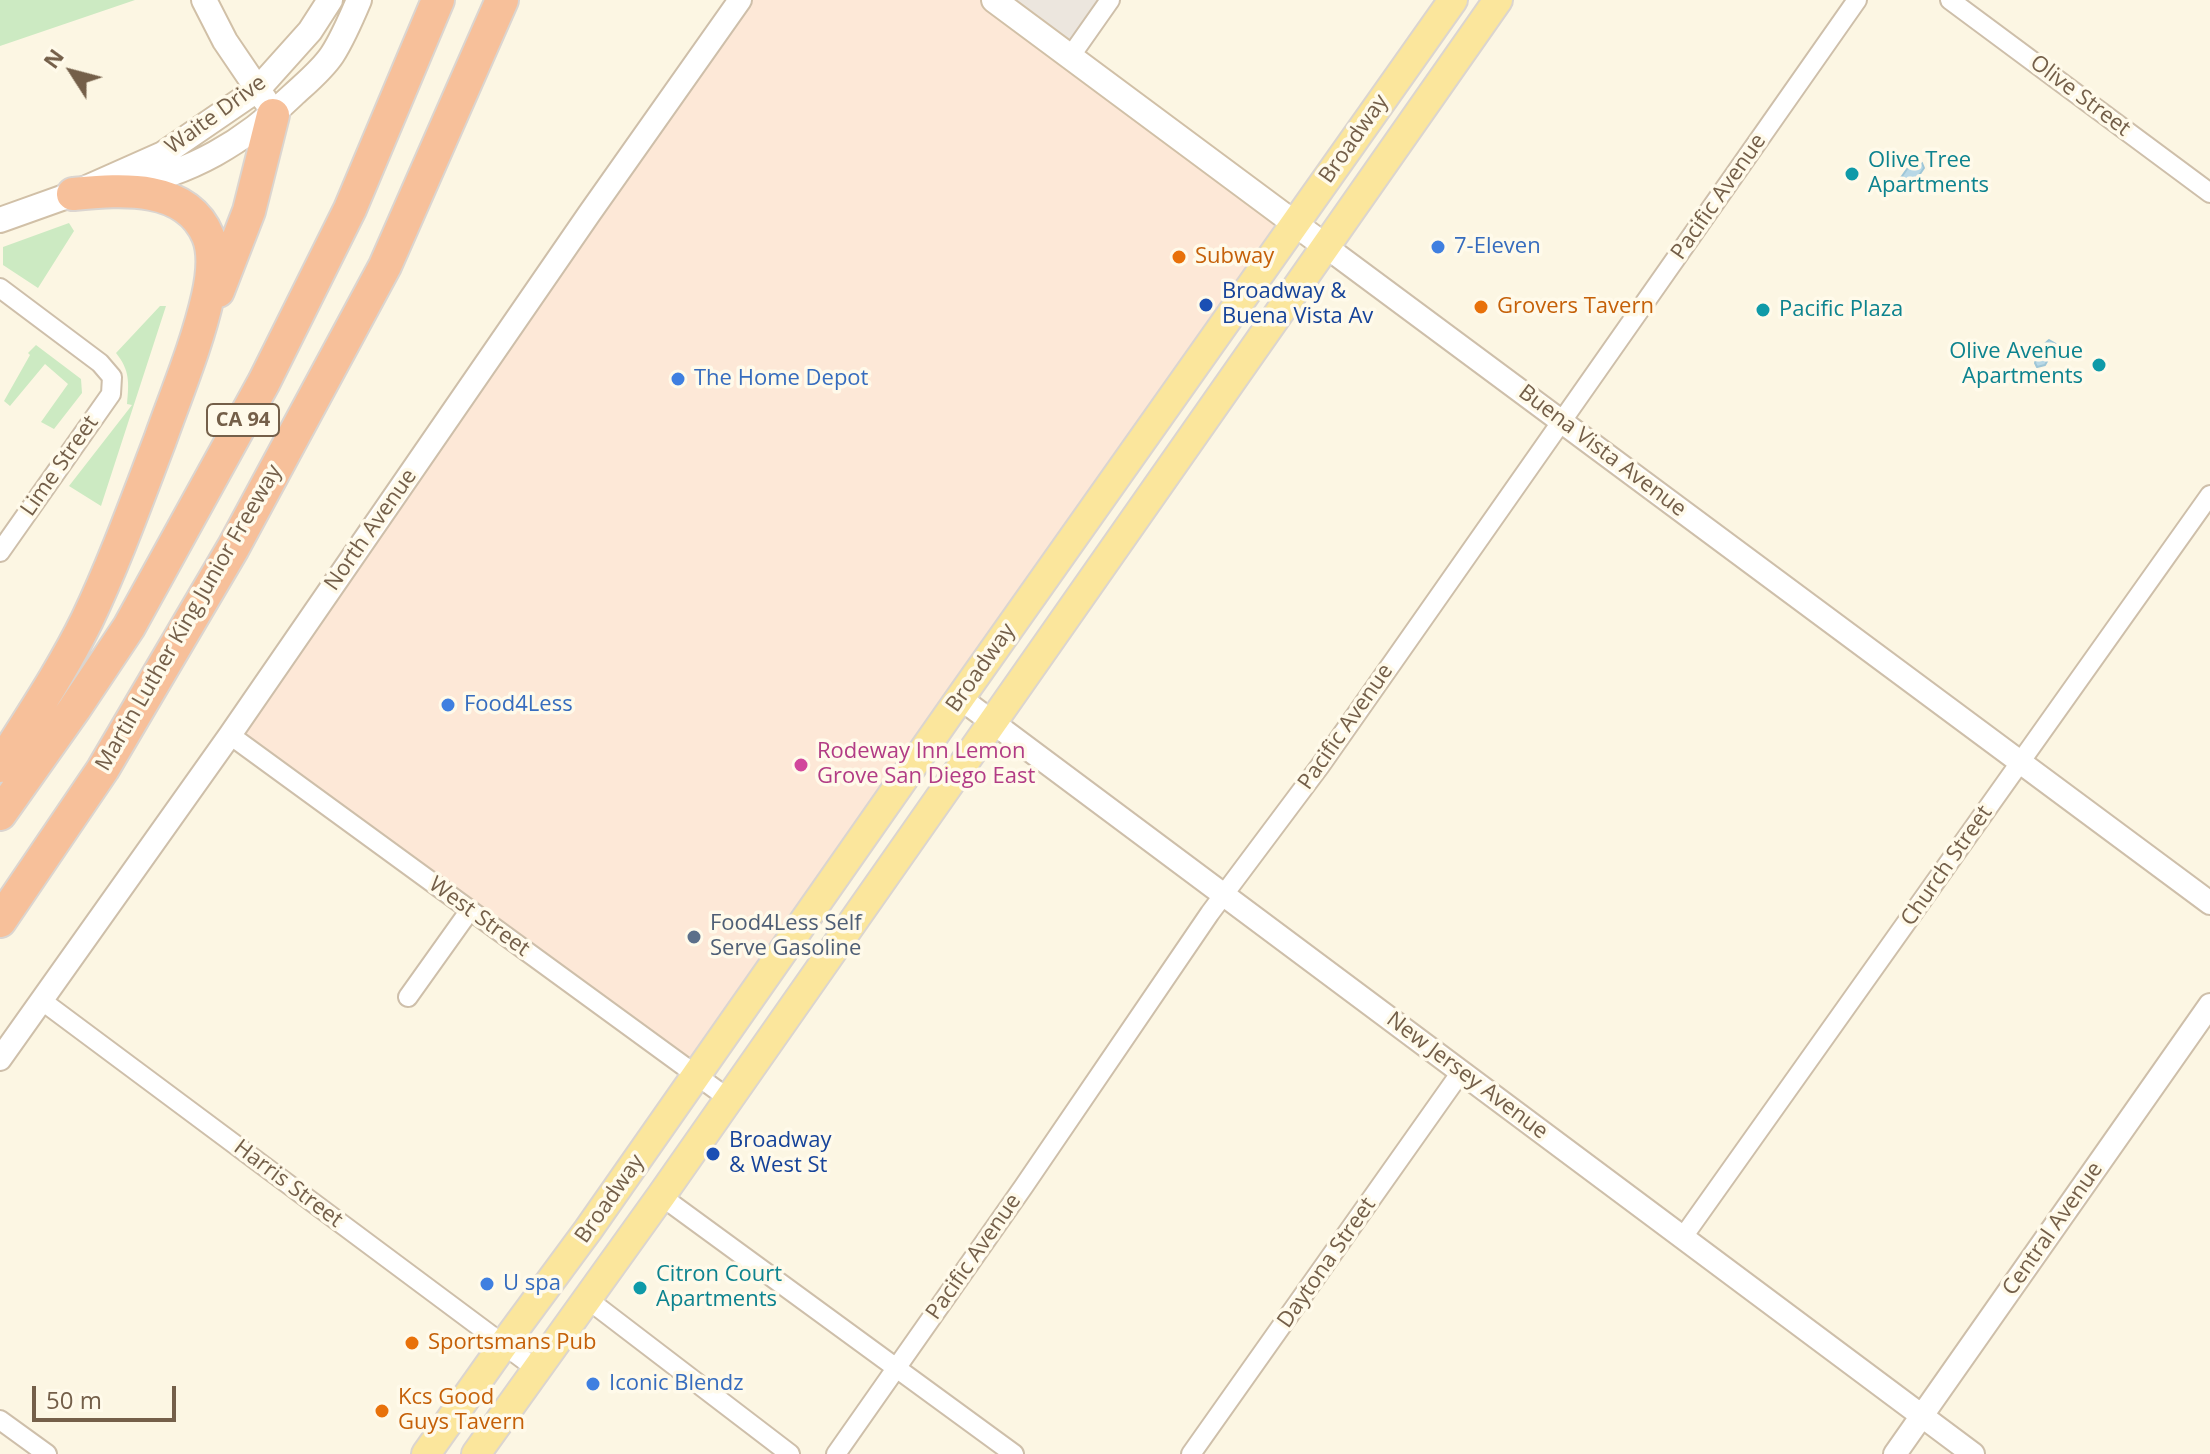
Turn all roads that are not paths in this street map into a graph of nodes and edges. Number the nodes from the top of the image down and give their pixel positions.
1 (204, 0) edge
2 (330, 0) edge
3 (359, 0) edge
4 (438, 0) edge
5 (502, 0) edge
6 (740, 0) edge
7 (994, 0) edge
8 (1110, 0) edge
9 (1453, 0) edge
10 (1498, 0) edge
11 (1857, 0) edge
12 (1950, 0) edge
13 (1070, 57) junction
14 (266, 102) junction
15 (2210, 193) edge
16 (73, 194) junction
17 (0, 220) edge
18 (1294, 223) junction
19 (1325, 246) junction
20 (0, 288) edge
21 (192, 353) junction
22 (1562, 421) junction
23 (2210, 495) edge
24 (0, 552) edge
25 (960, 698) junction
26 (993, 723) junction
27 (230, 735) junction
28 (2021, 762) junction
29 (0, 766) edge
30 (0, 814) edge
31 (1223, 894) junction
32 (2210, 903) edge
33 (470, 910) junction
34 (0, 921) edge
35 (408, 997) dead end
36 (41, 1000) junction
37 (2210, 1005) edge
38 (0, 1059) edge
39 (1461, 1072) junction
40 (696, 1075) junction
41 (729, 1099) junction
42 (661, 1196) junction
43 (1683, 1237) junction
44 (586, 1298) junction
45 (504, 1344) junction
46 (535, 1368) junction
47 (897, 1368) junction
48 (1922, 1416) junction
49 (0, 1420) edge
50 (47, 1454) edge
51 (426, 1454) edge
52 (476, 1454) edge
53 (790, 1454) edge
54 (836, 1454) edge
55 (1014, 1454) edge
56 (1191, 1454) edge
57 (1895, 1454) edge
58 (1973, 1454) edge

1 - 14 main road
2 - 14 main road, Waite Drive
3 - 14 main road, Waite Drive
4 - 30 highway, CA 94
5 - 34 highway, Martin Luther King Junior Freeway / CA 94
6 - 27 street, North Avenue
7 - 13 main road, Buena Vista Avenue
8 - 13 street
9 - 18 main road, Broadway
10 - 19 main road, Broadway
11 - 22 street, Pacific Avenue
12 - 15 street, Olive Street
13 - 18 main road, Buena Vista Avenue
14 - 16 main road, Waite Drive
14 - 21 highway
16 - 17 main road, Waite Drive
16 - 21 highway
18 - 19 main road, Buena Vista Avenue
18 - 25 main road, Broadway
19 - 22 street, Buena Vista Avenue
19 - 26 main road, Broadway
20 - 24 street, Lime Street
21 - 29 highway
22 - 28 street, Buena Vista Avenue
22 - 31 street, Pacific Avenue
23 - 28 street, Church Street
25 - 26 street, New Jersey Avenue
25 - 40 main road, Broadway
26 - 31 street, New Jersey Avenue
26 - 41 main road, Broadway
27 - 33 street, West Street
27 - 36 street, North Avenue
28 - 32 street, Buena Vista Avenue
28 - 43 street, Church Street
31 - 39 street, New Jersey Avenue
31 - 47 street, Pacific Avenue
33 - 35 street
33 - 40 street, West Street
36 - 38 street, North Avenue
36 - 45 street, Harris Street
37 - 48 street, Central Avenue
39 - 43 street, New Jersey Avenue
39 - 56 street, Daytona Street
40 - 41 street, West Street
40 - 45 main road, Broadway
41 - 42 main road, Broadway
42 - 44 main road, Broadway
42 - 47 street
43 - 48 street, New Jersey Avenue
44 - 46 main road, Broadway
44 - 53 street
45 - 46 street, Harris Street
45 - 51 main road, Broadway
46 - 52 main road, Broadway
47 - 54 street, Pacific Avenue
47 - 55 street
48 - 57 street, Central Avenue
48 - 58 street, New Jersey Avenue
49 - 50 street

